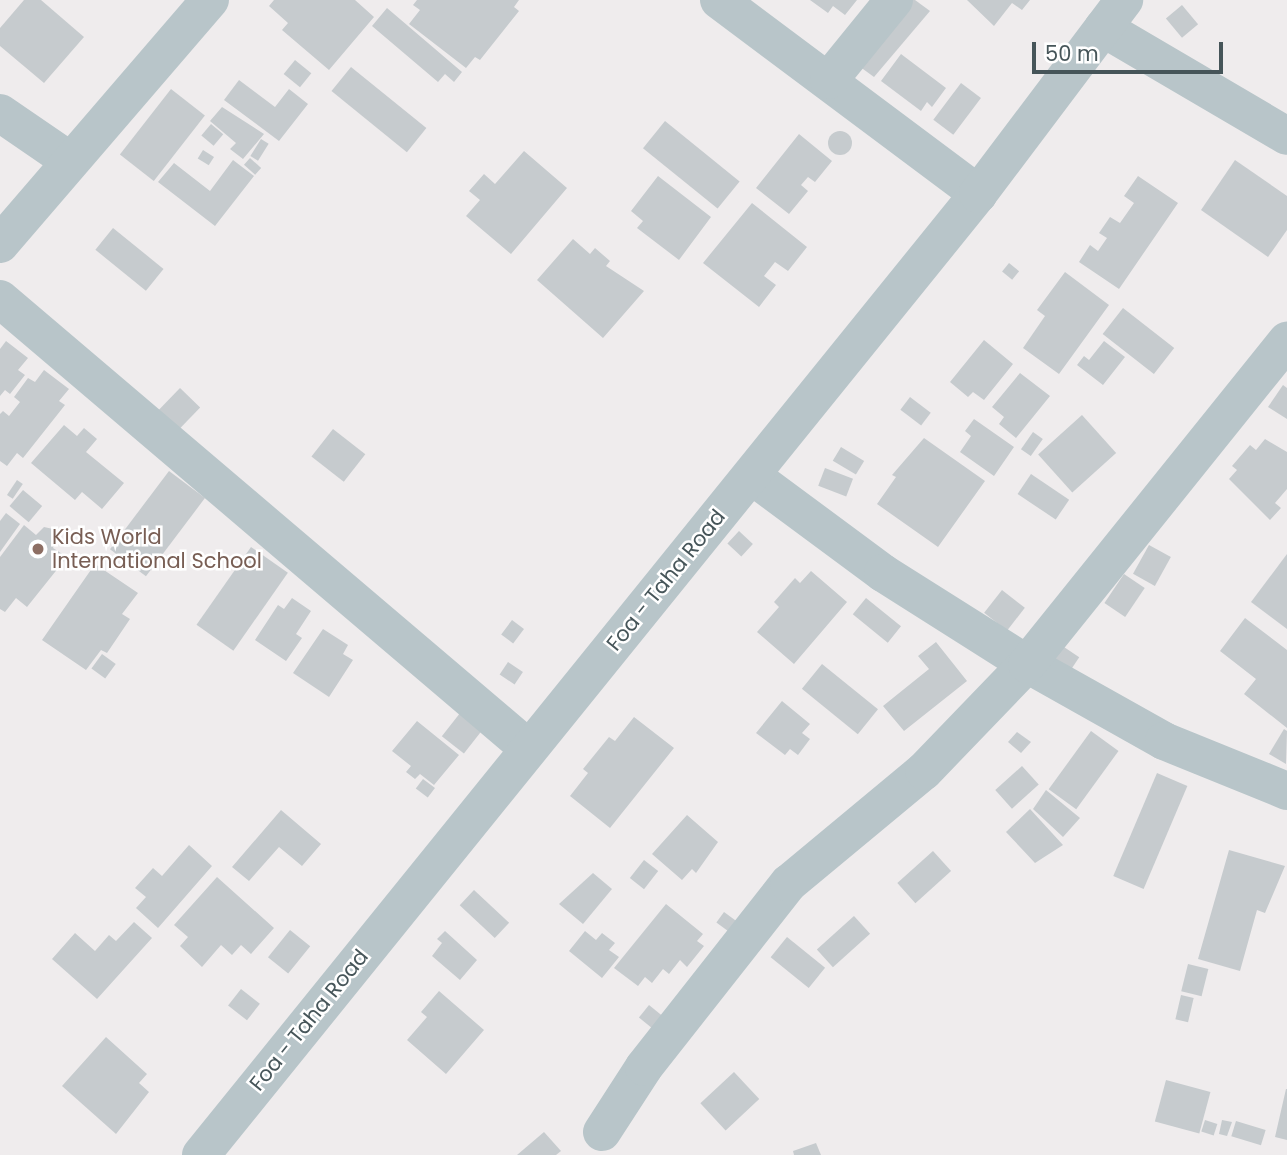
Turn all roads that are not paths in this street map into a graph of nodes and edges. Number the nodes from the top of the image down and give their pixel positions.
1 (210, 0) edge
2 (719, 0) edge
3 (894, 0) edge
4 (1114, 14) edge
5 (829, 80) junction
6 (0, 113) edge
7 (1287, 136) edge
8 (70, 161) junction
9 (978, 194) junction
10 (0, 244) edge
11 (0, 299) edge
12 (1287, 341) edge
13 (752, 476) junction
14 (1027, 664) junction
15 (528, 748) junction
16 (1287, 791) edge
17 (602, 1132) dead end
18 (201, 1155) edge

1 - 8 street
2 - 5 street
3 - 5 street
4 - 7 street
4 - 9 street, Foa - Taha Road
5 - 9 street
6 - 8 street
8 - 10 street
9 - 13 street, Foa - Taha Road
11 - 15 street
12 - 14 street
13 - 14 street
13 - 15 street, Foa - Taha Road
14 - 16 street
14 - 17 street
15 - 18 street, Foa - Taha Road

